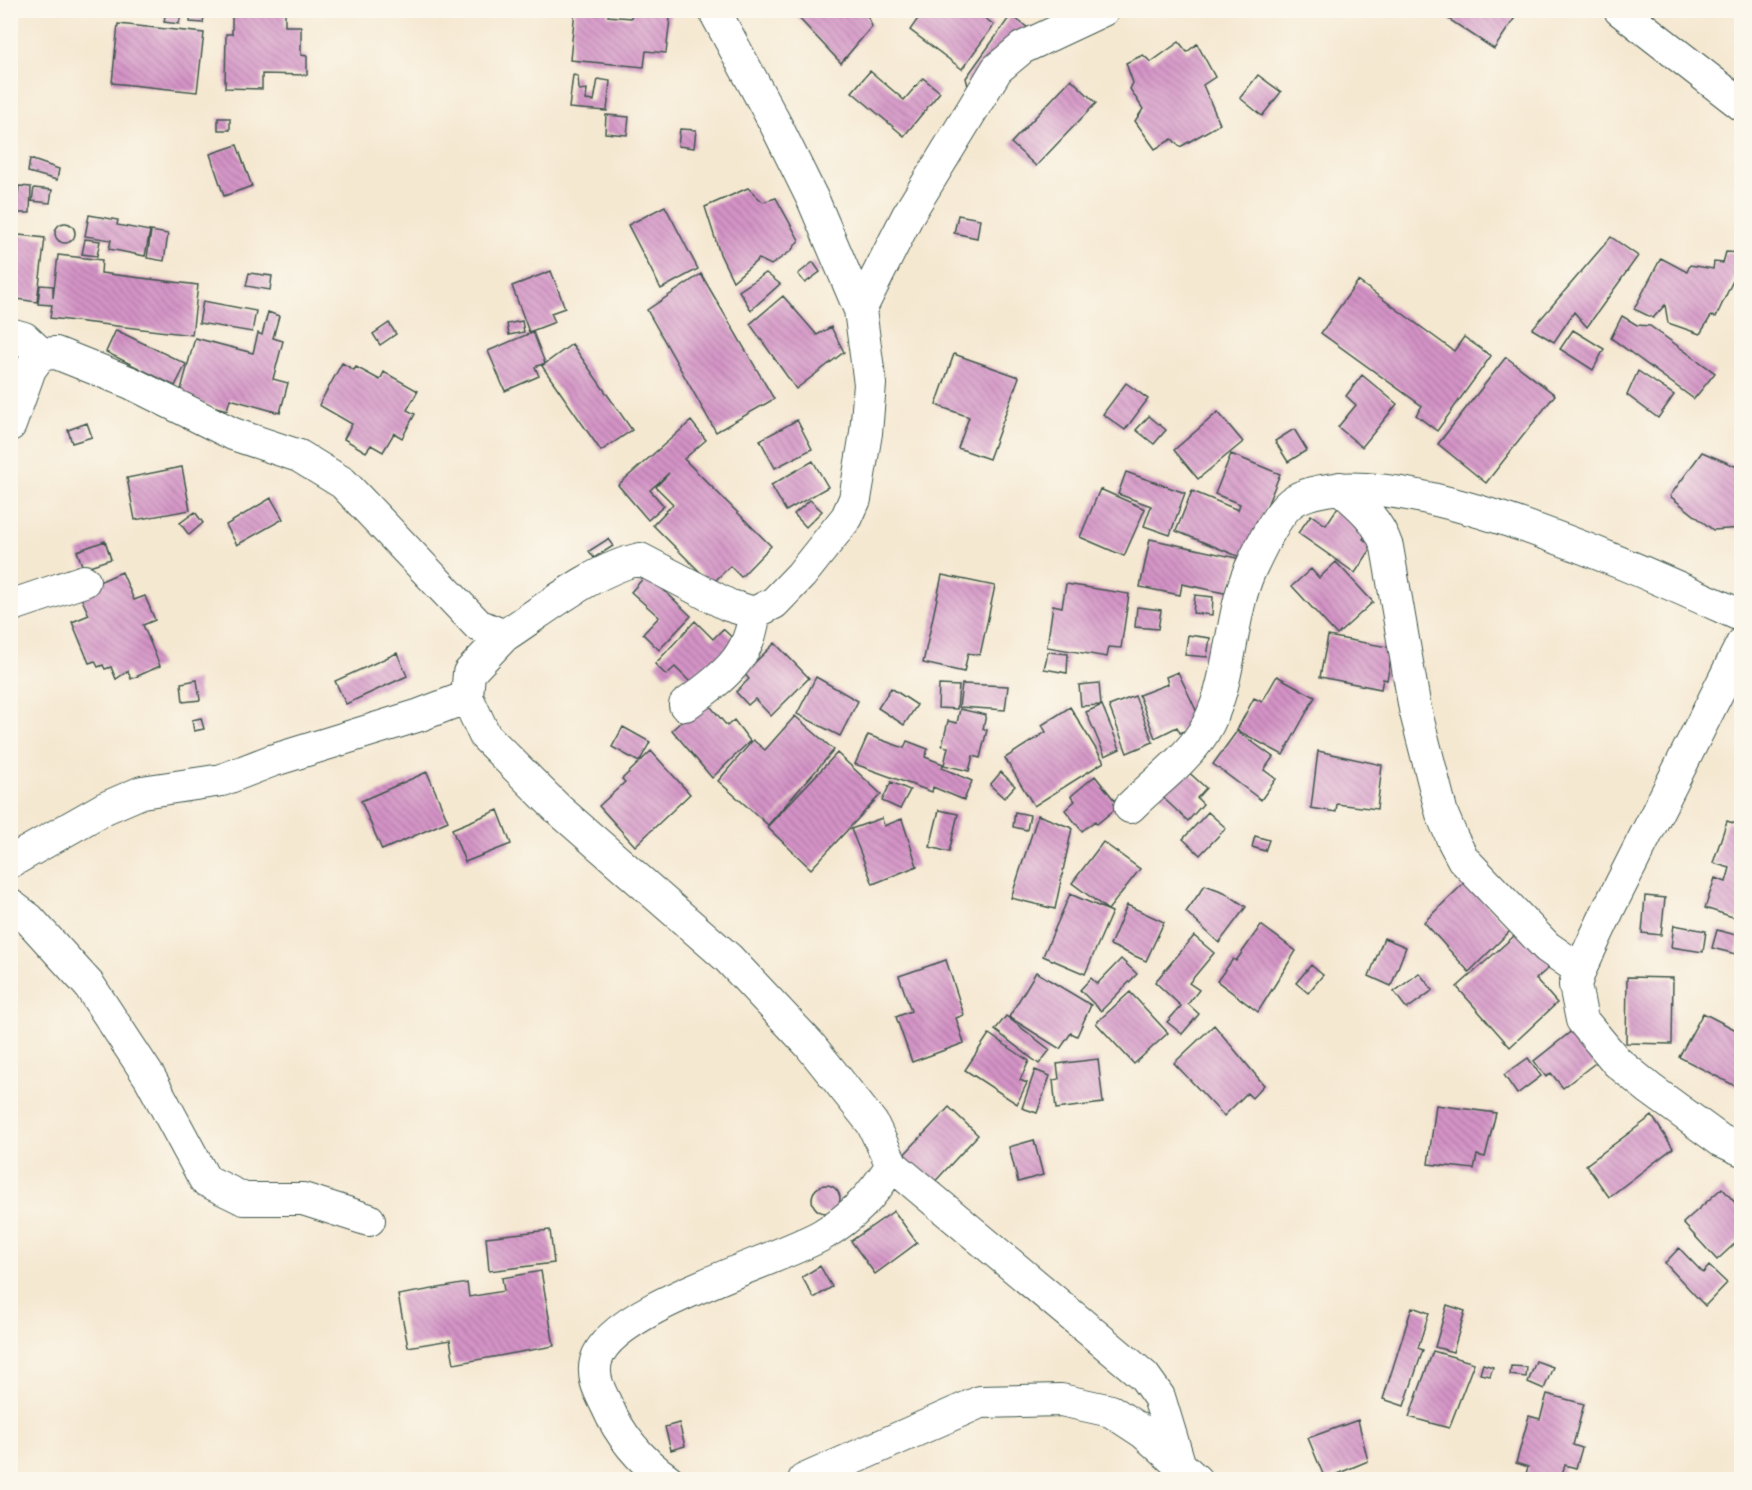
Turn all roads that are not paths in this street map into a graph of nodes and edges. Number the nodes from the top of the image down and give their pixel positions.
1 (714, 10) edge
2 (1103, 10) edge
3 (1620, 10) edge
4 (1742, 105) edge
5 (860, 310) junction
6 (10, 334) edge
7 (40, 354) junction
8 (10, 425) edge
9 (1340, 488) junction
10 (84, 581) dead end
11 (10, 606) edge
12 (754, 613) junction
13 (1742, 616) edge
14 (504, 636) junction
15 (1742, 644) edge
16 (466, 697) junction
17 (685, 705) dead end
18 (1130, 807) dead end
19 (10, 862) edge
20 (10, 905) edge
21 (1580, 970) junction
22 (1742, 1150) edge
23 (892, 1165) junction
24 (369, 1220) dead end
25 (1187, 1471) edge
26 (668, 1479) edge
27 (804, 1479) edge

1 - 5 street
2 - 5 street
3 - 4 street
5 - 12 street
6 - 7 street
7 - 8 street
7 - 14 street
9 - 13 street
9 - 18 street
9 - 21 street
10 - 11 street
12 - 14 street
12 - 17 street
14 - 16 street
15 - 21 street
16 - 19 street
16 - 23 street
20 - 24 street
21 - 22 street
23 - 25 street
23 - 26 street
25 - 27 street

